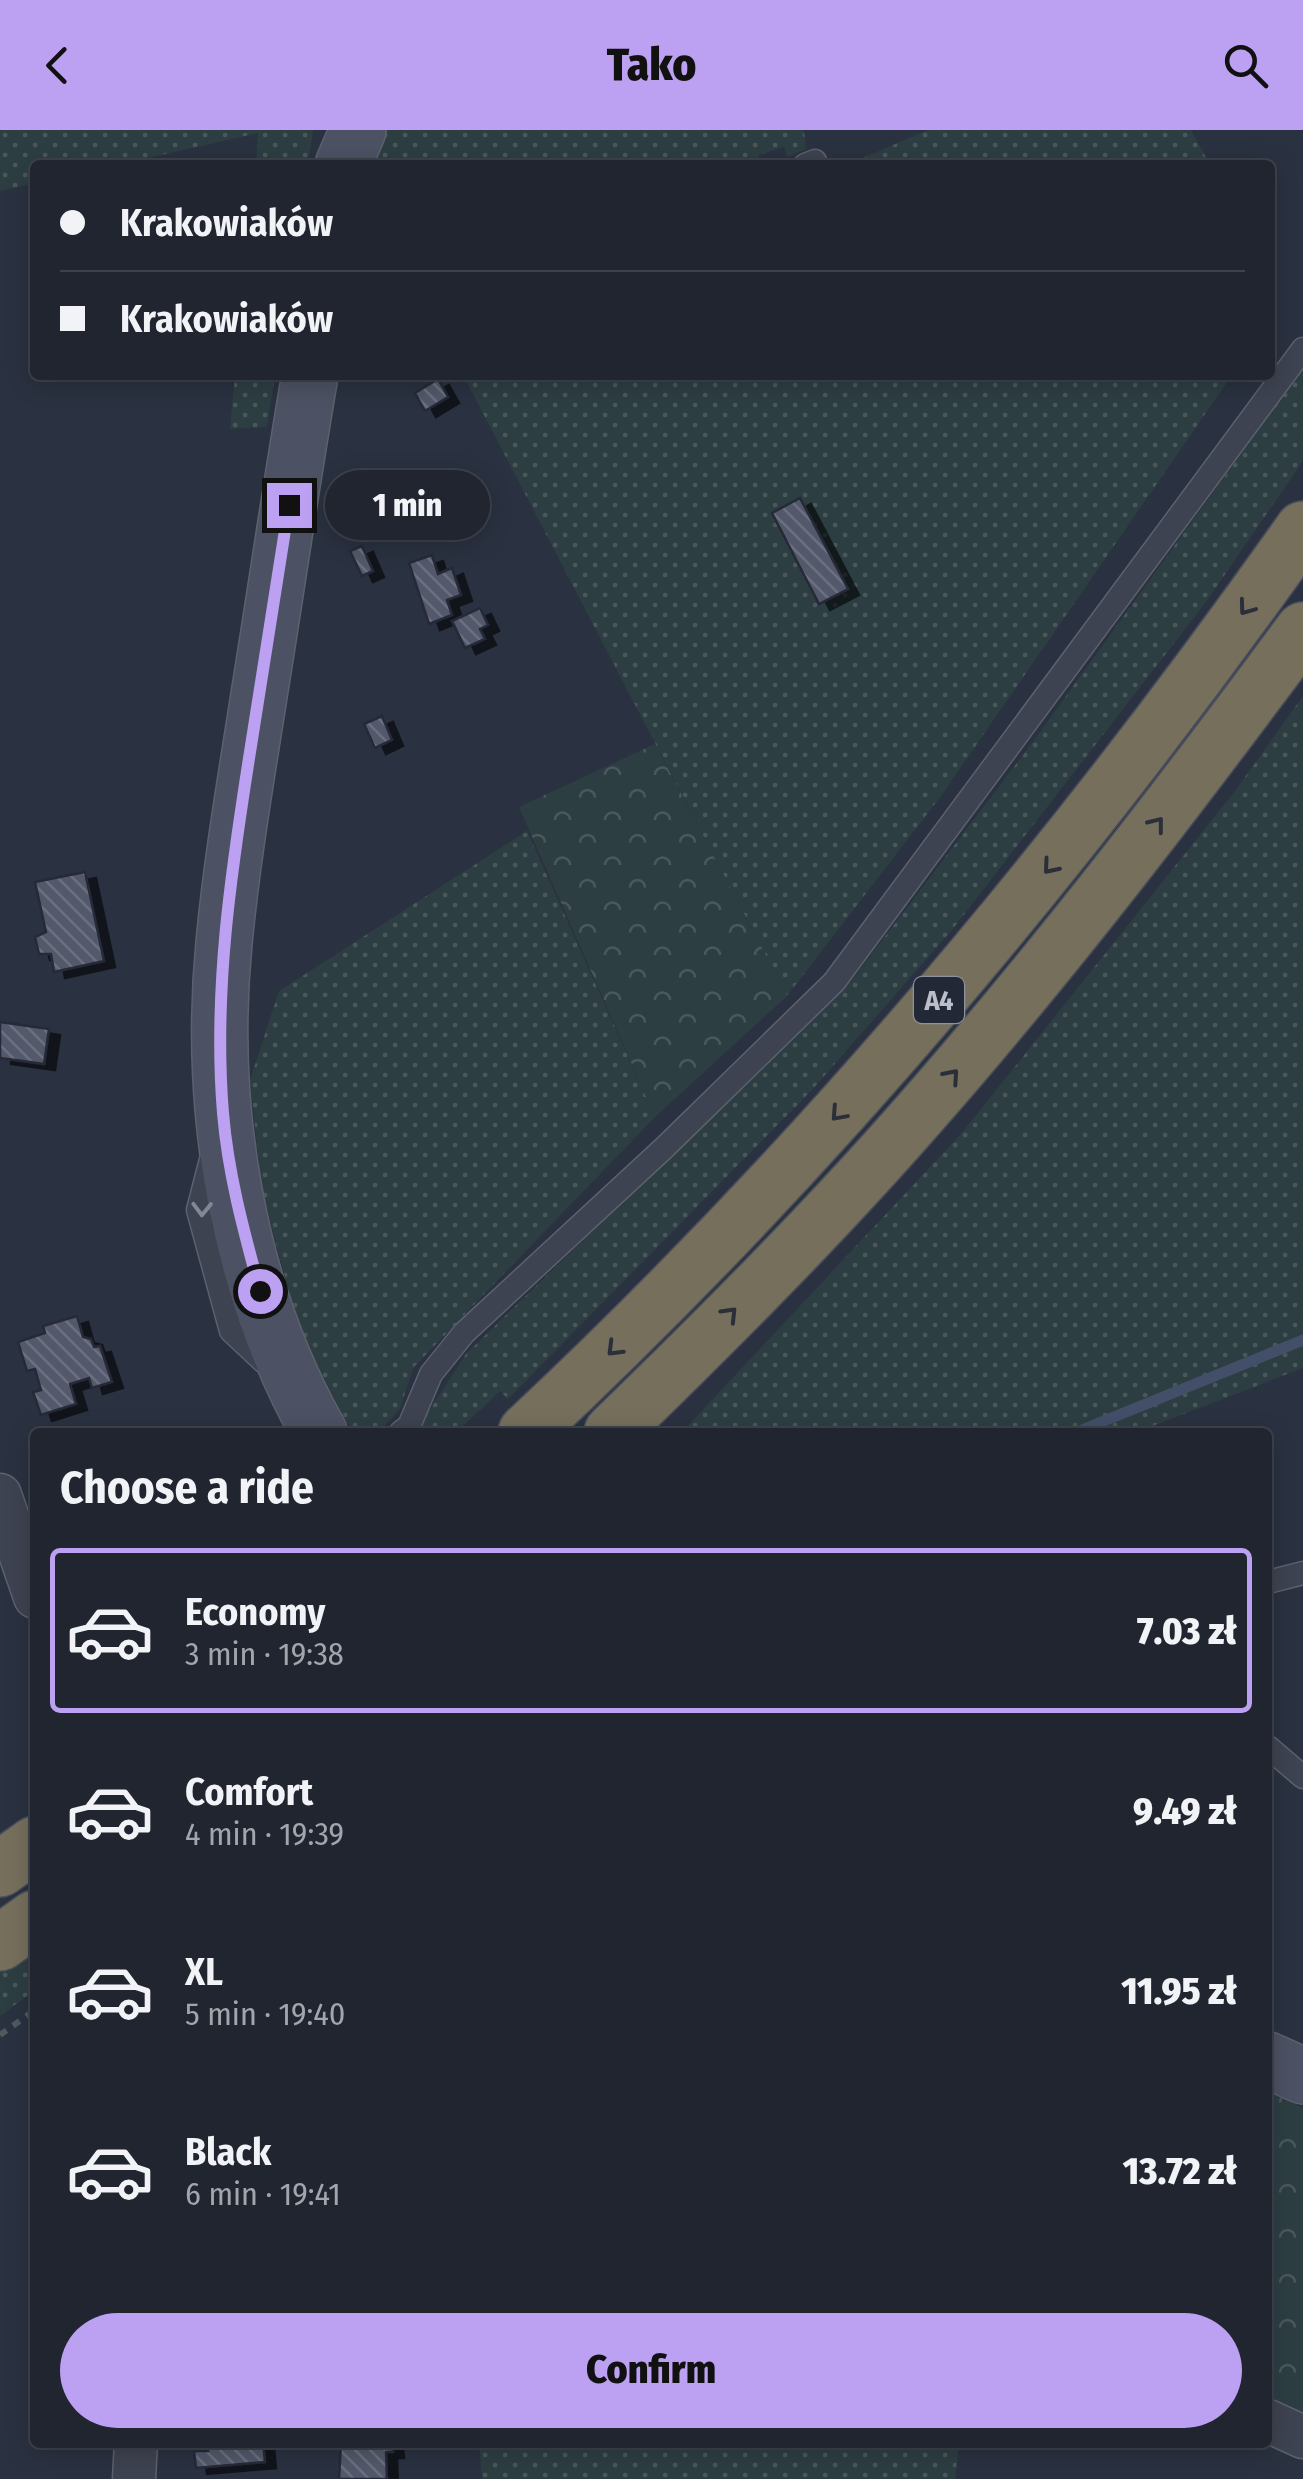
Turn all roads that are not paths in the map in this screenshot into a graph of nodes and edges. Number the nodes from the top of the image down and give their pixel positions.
1 (342, 130) edge
2 (358, 130) edge
3 (343, 160) edge
4 (345, 160) edge
5 (1303, 349) edge
6 (309, 380) edge
7 (1303, 528) edge
8 (1303, 630) edge
9 (317, 1428) edge
10 (406, 1428) edge
11 (531, 1428) edge
12 (616, 1428) edge
13 (0, 1495) edge
14 (1303, 1573) edge
15 (1272, 1581) edge
16 (30, 1584) edge
17 (1272, 1751) edge
18 (1303, 1778) edge
19 (30, 1848) edge
20 (0, 1870) edge
21 (30, 1922) edge
22 (0, 1943) edge
23 (1272, 2062) edge
24 (1303, 2076) edge
25 (1272, 2423) edge
26 (1303, 2437) edge
27 (136, 2448) edge
28 (134, 2479) edge

1 - 3 main road
2 - 4 main road
5 - 10 lane
6 - 9 main road
7 -> 11 highway, A4
12 -> 8 highway, A4
13 - 16 street
14 - 15 lane
17 - 18 lane
19 - 20 highway
21 - 22 highway
23 - 24 main road
25 - 26 street
27 - 28 street

